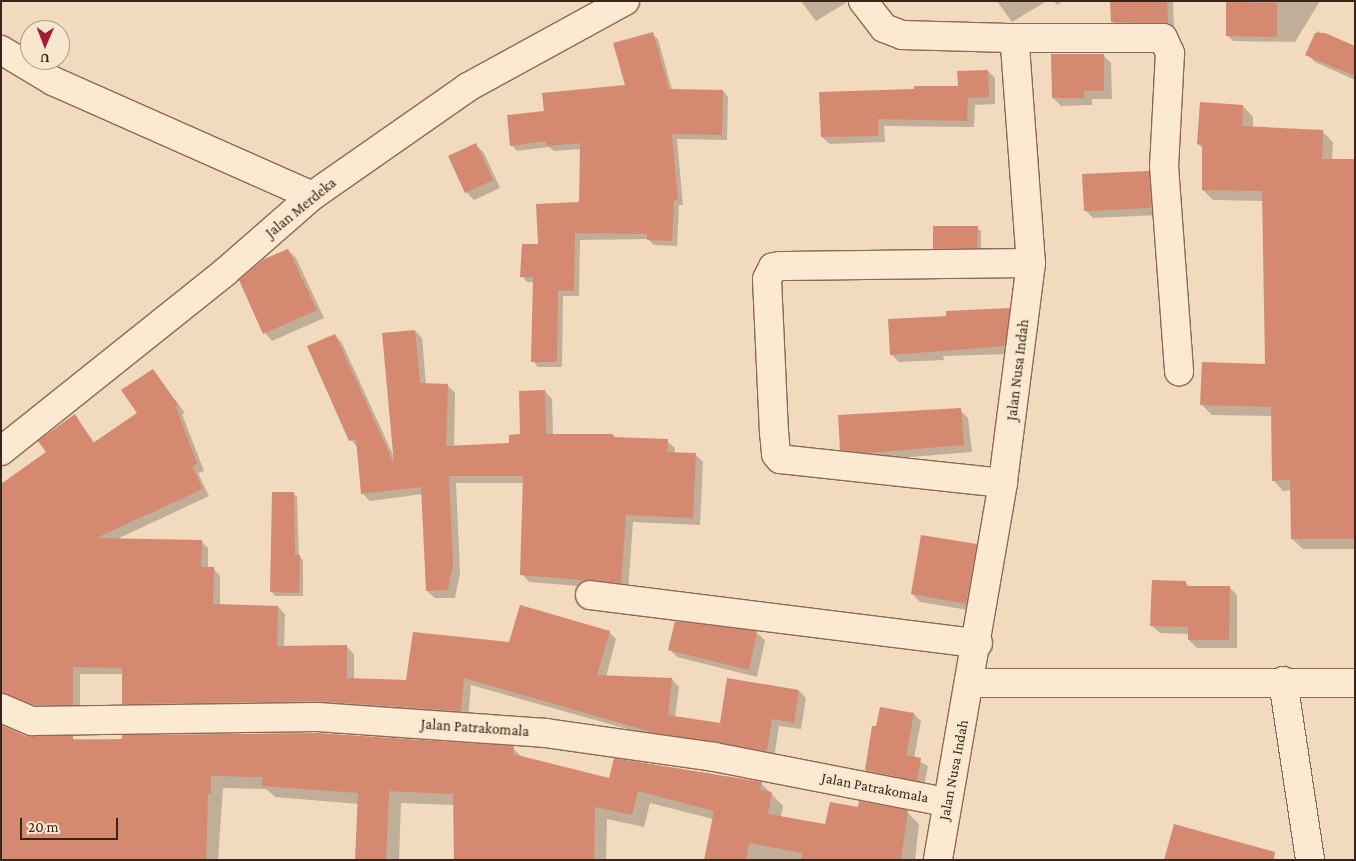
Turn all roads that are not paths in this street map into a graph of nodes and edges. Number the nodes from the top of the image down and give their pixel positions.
1 (625, 1) edge
2 (863, 1) edge
3 (1009, 38) junction
4 (1, 50) edge
5 (312, 196) junction
6 (1031, 263) junction
7 (1178, 371) dead end
8 (1, 451) edge
9 (1003, 483) junction
10 (590, 595) dead end
11 (978, 643) junction
12 (1283, 681) junction
13 (971, 683) junction
14 (1355, 683) edge
15 (1, 708) edge
16 (946, 802) junction
17 (938, 860) edge
18 (1310, 860) edge

1 - 5 street, Jalan Merdeka
2 - 3 street
3 - 6 street, Jalan Nusa Indah
3 - 7 street
4 - 5 street
5 - 8 street, Jalan Merdeka
6 - 9 street, Jalan Nusa Indah
6 - 9 street
9 - 11 street, Jalan Nusa Indah
10 - 11 street
11 - 13 street, Jalan Nusa Indah
12 - 13 street
12 - 14 street
12 - 18 street
13 - 16 street, Jalan Nusa Indah
15 - 16 street, Jalan Patrakomala
16 - 17 street, Jalan Nusa Indah

